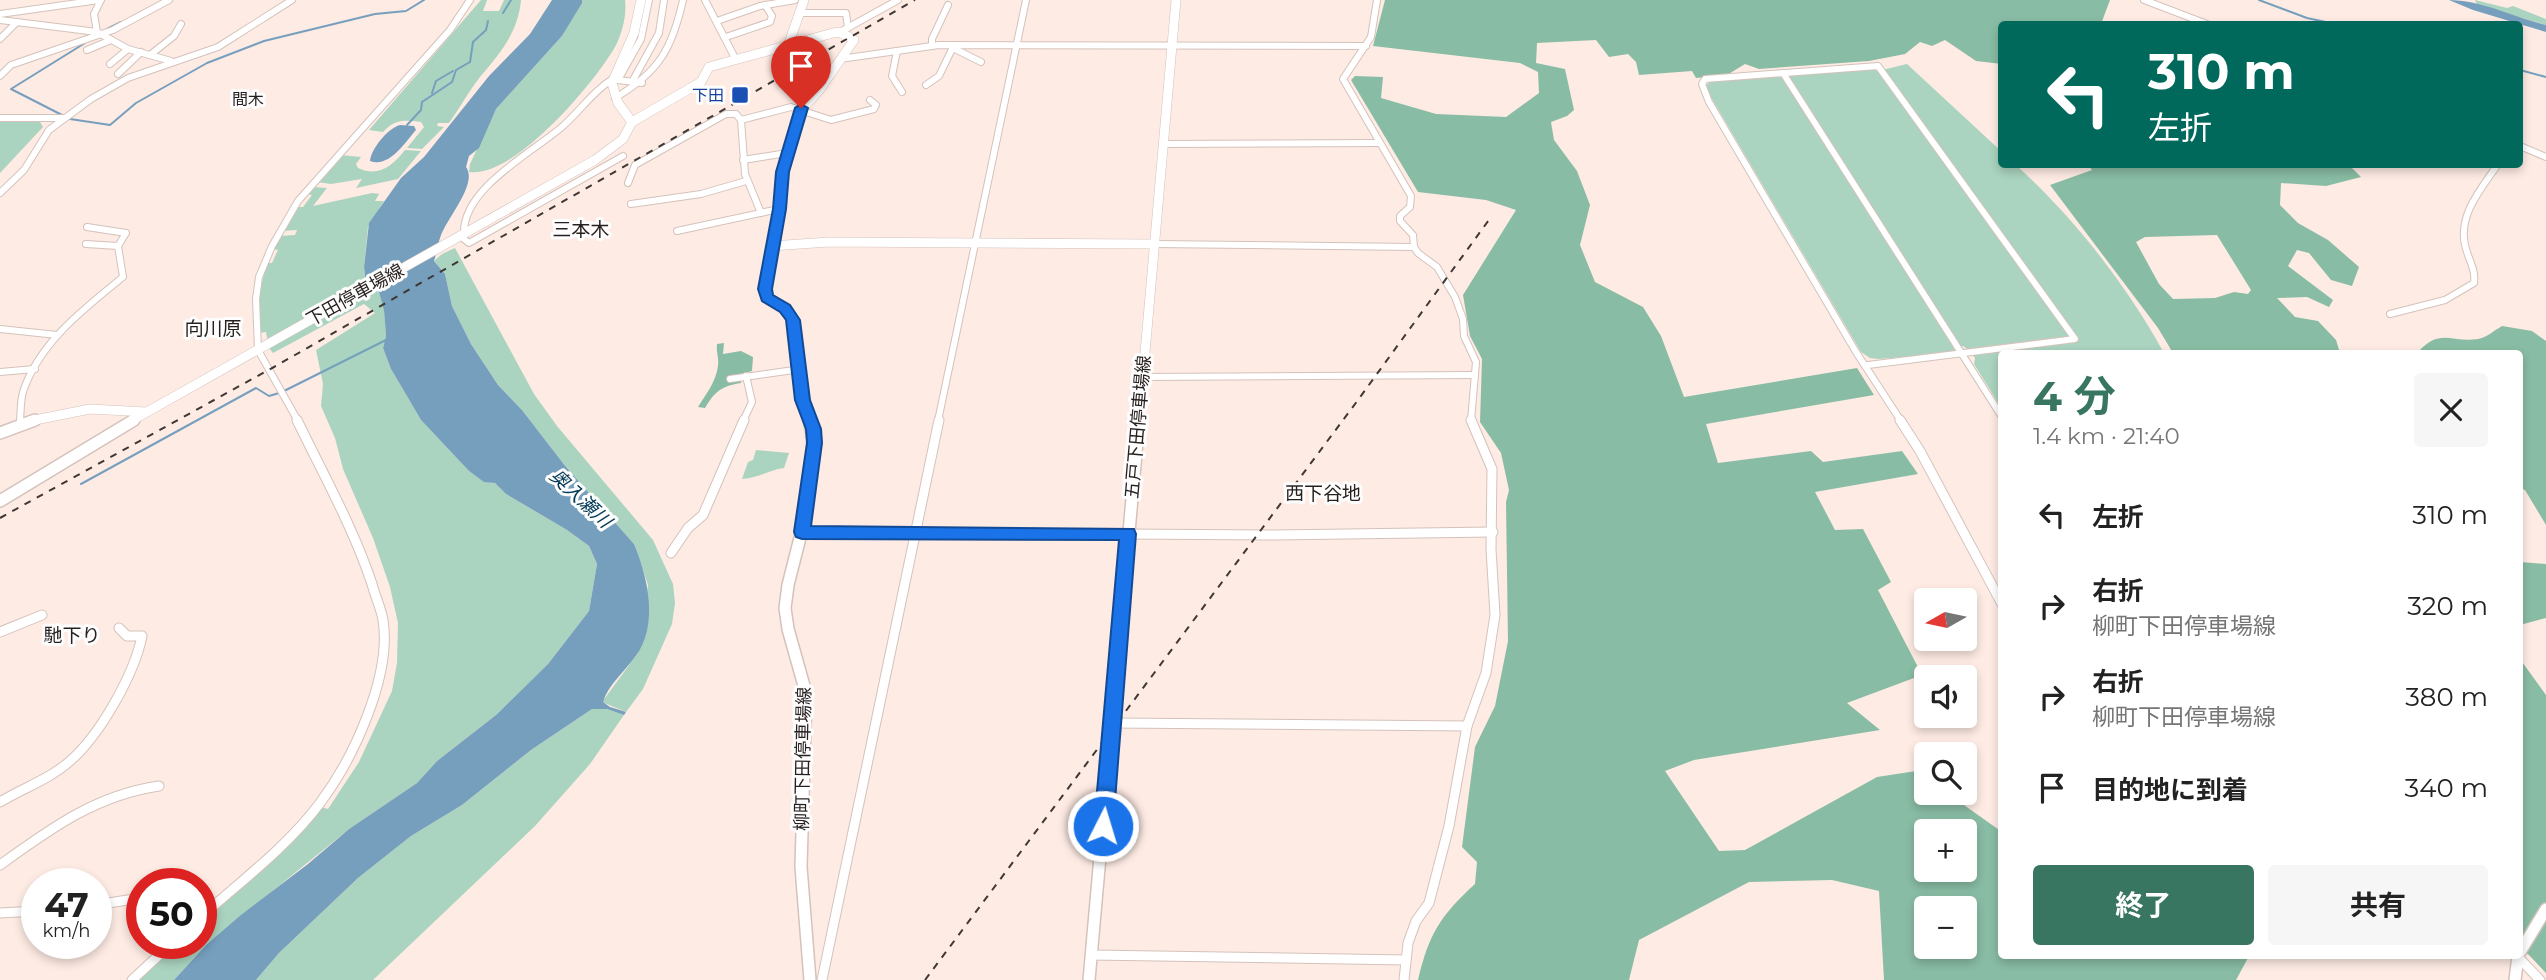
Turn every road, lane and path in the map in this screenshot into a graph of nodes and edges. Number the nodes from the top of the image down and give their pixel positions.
1 (100, 0) edge
2 (169, 0) edge
3 (292, 0) edge
4 (470, 0) edge
5 (641, 0) edge
6 (649, 0) edge
7 (664, 0) edge
8 (683, 0) edge
9 (705, 0) edge
10 (795, 0) edge
11 (804, 0) edge
12 (897, 0) edge
13 (1026, 0) edge
14 (1176, 0) edge
15 (1377, 0) edge
16 (2144, 0) edge
17 (765, 5) junction
18 (948, 5) dead end
19 (664, 11) junction
20 (648, 13) junction
21 (801, 13) junction
22 (0, 17) edge
23 (717, 21) junction
24 (2199, 21) edge
25 (17, 22) junction
26 (181, 24) dead end
27 (677, 24) junction
28 (660, 25) junction
29 (645, 27) junction
30 (844, 30) junction
31 (99, 33) junction
32 (726, 37) junction
33 (0, 39) edge
34 (111, 40) junction
35 (789, 43) junction
36 (639, 45) junction
37 (654, 45) junction
38 (1017, 45) junction
39 (932, 46) junction
40 (953, 46) junction
41 (1172, 46) junction
42 (1366, 46) junction
43 (128, 49) junction
44 (88, 50) dead end
45 (897, 51) junction
46 (141, 52) junction
47 (150, 55) junction
48 (735, 58) junction
49 (840, 59) junction
50 (171, 61) junction
51 (981, 62) dead end
52 (628, 63) junction
53 (643, 63) junction
54 (110, 64) dead end
55 (118, 74) dead end
56 (1783, 74) junction
57 (0, 76) edge
58 (614, 78) junction
59 (632, 82) junction
60 (642, 83) junction
61 (926, 85) dead end
62 (902, 92) dead end
63 (615, 98) junction
64 (870, 100) dead end
65 (800, 109) junction
66 (0, 118) edge
67 (63, 118) junction
68 (741, 120) junction
69 (632, 122) junction
70 (1379, 143) junction
71 (1163, 144) junction
72 (2523, 147) edge
73 (613, 148) junction
74 (787, 153) junction
75 (623, 156) junction
76 (2546, 157) edge
77 (743, 160) junction
78 (635, 166) junction
79 (2495, 168) edge
80 (746, 180) junction
81 (628, 183) dead end
82 (0, 193) edge
83 (631, 204) dead end
84 (779, 209) junction
85 (761, 213) junction
86 (88, 228) dead end
87 (677, 231) dead end
88 (459, 236) junction
89 (86, 244) dead end
90 (975, 244) junction
91 (1155, 244) junction
92 (118, 246) junction
93 (771, 246) junction
94 (1414, 247) junction
95 (2389, 314) dead end
96 (0, 329) edge
97 (57, 335) junction
98 (260, 349) junction
99 (1963, 354) junction
100 (1868, 365) junction
101 (35, 369) junction
102 (801, 369) junction
103 (0, 372) edge
104 (1475, 375) junction
105 (746, 376) junction
106 (1143, 377) junction
107 (730, 379) dead end
108 (1998, 411) edge
109 (146, 412) junction
110 (20, 422) junction
111 (0, 433) edge
112 (0, 501) edge
113 (802, 532) junction
114 (1493, 532) junction
115 (916, 533) junction
116 (1128, 534) junction
117 (671, 553) dead end
118 (1998, 597) edge
119 (42, 615) dead end
120 (119, 628) dead end
121 (0, 632) edge
122 (1112, 723) junction
123 (1467, 726) junction
124 (159, 786) dead end
125 (0, 802) edge
126 (0, 865) edge
127 (217, 903) edge
128 (2546, 909) edge
129 (21, 912) edge
130 (0, 913) edge
131 (2523, 947) edge
132 (1091, 955) junction
133 (155, 959) edge
134 (2518, 959) edge
135 (2522, 959) edge
136 (1406, 960) junction
137 (132, 980) edge
138 (810, 980) edge
139 (822, 980) edge
140 (1089, 980) edge
141 (1404, 980) edge
142 (2515, 980) edge
143 (2540, 980) edge

1 - 22 street
1 - 31 street
2 - 31 street
3 - 50 street
4 - 98 street
5 - 58 main road
6 - 20 street
7 - 19 street
8 - 27 street
9 - 23 street
10 - 17 street
11 - 21 main road
12 - 30 street
13 - 38 street
14 - 41 main road, 五戸下田停車場線
15 - 42 street
16 - 24 street
17 - 23 street
17 - 32 street
18 - 39 street
19 - 20 street
19 - 28 street
20 - 29 street
21 - 30 street
21 - 35 main road
22 - 25 street
23 - 32 street
25 - 31 street
25 - 33 street
26 - 47 street
27 - 28 street
27 - 60 street
28 - 29 street
28 - 37 street
29 - 36 street
30 - 35 main road
30 - 49 main road, 柳町下田停車場線
31 - 34 street
31 - 57 street
32 - 48 street
34 - 43 street
34 - 44 street
35 - 48 main road
36 - 37 street
36 - 52 street
37 - 53 street
38 - 40 street
38 - 41 street
38 - 90 street
39 - 40 street
39 - 45 street
40 - 51 street
40 - 61 street
41 - 42 street
41 - 71 main road, 五戸下田停車場線
42 - 70 street
43 - 46 street
43 - 54 street
45 - 49 street
45 - 62 street
46 - 47 street
46 - 55 street
47 - 50 street
48 - 69 main road, 下田停車場線
49 - 65 main road, 柳町下田停車場線
50 - 67 street
52 - 53 street
52 - 59 street
53 - 59 street
56 - 99 street
56 - 99 street
56 - 100 street
58 - 63 main road
58 - 88 street
59 - 60 street
60 - 63 street
63 - 69 main road
64 - 65 street
65 - 68 street
65 - 74 main road, 柳町下田停車場線
66 - 67 street
67 - 82 street
68 - 77 street
68 - 78 street
69 - 73 main road, 下田停車場線
70 - 71 street
70 - 94 street
71 - 91 main road, 五戸下田停車場線
72 - 76 street
73 - 75 street
73 - 88 main road, 下田停車場線
74 - 77 street
74 - 84 main road, 柳町下田停車場線
75 - 78 street
75 - 88 street
77 - 80 street
78 - 81 street
79 - 95 street
80 - 83 street
80 - 85 street
84 - 85 street
84 - 93 main road, 柳町下田停車場線
85 - 87 street
86 - 92 street
88 - 98 main road, 下田停車場線
89 - 92 street
90 - 91 main road
90 - 93 main road
90 - 115 street
91 - 94 street
91 - 106 main road, 五戸下田停車場線
92 - 97 street
93 - 102 main road, 柳町下田停車場線
94 - 104 street
96 - 97 street
97 - 101 street
98 - 109 main road, 下田停車場線
98 - 127 street
99 - 100 street
99 - 108 street
100 - 118 street
101 - 103 street
101 - 110 street
102 - 105 street
102 - 113 main road, 柳町下田停車場線
104 - 106 street
104 - 114 street
105 - 107 street
105 - 117 street
106 - 116 main road, 五戸下田停車場線
109 - 110 main road
109 - 112 main road, 下田停車場線
110 - 111 main road
113 - 115 street
113 - 138 main road, 柳町下田停車場線
114 - 116 street
114 - 123 street
115 - 116 street
115 - 139 street
116 - 122 main road, 五戸下田停車場線
119 - 121 street
120 - 125 street
122 - 123 street
122 - 132 main road, 五戸下田停車場線
123 - 136 street
124 - 126 street
128 - 131 main road
129 - 130 street
132 - 136 street
132 - 140 main road, 五戸下田停車場線
133 - 137 street
134 - 142 main road
135 - 143 street
136 - 141 street

